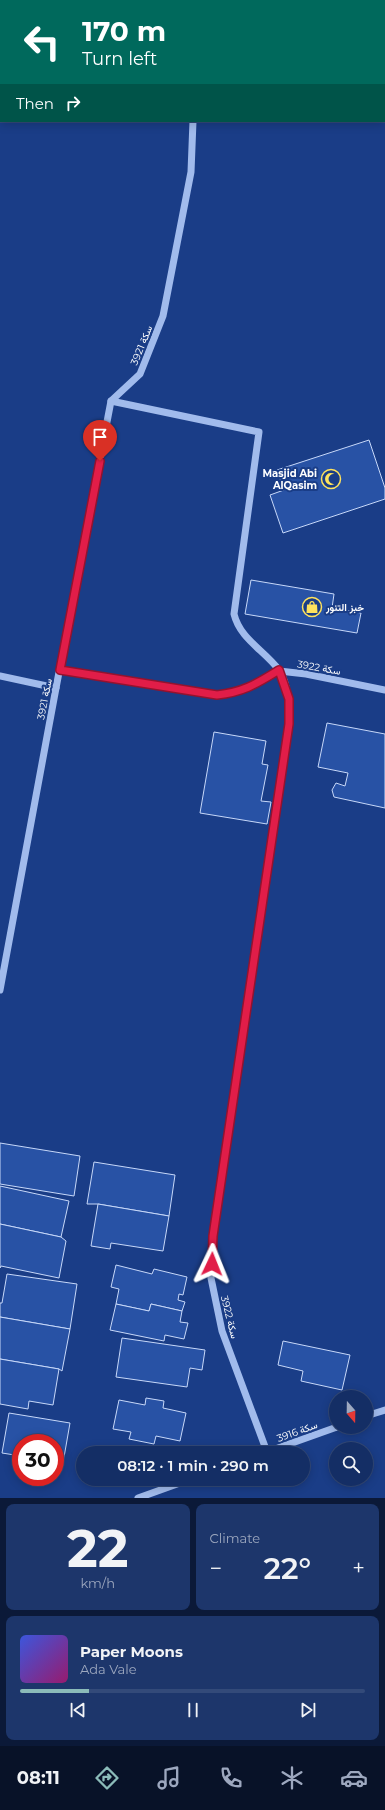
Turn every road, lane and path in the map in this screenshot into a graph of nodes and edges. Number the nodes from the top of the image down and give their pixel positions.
1 (194, 122) edge
2 (111, 401) junction
3 (60, 670) junction
4 (279, 670) junction
5 (0, 676) edge
6 (56, 688) junction
7 (385, 690) edge
8 (0, 990) edge
9 (385, 1410) edge
10 (373, 1414) edge
11 (329, 1430) edge
12 (263, 1446) edge
13 (285, 1446) edge
14 (171, 1486) edge
15 (138, 1498) edge

1 - 2 street, سكة 3921
2 - 3 street, سكة 3921
2 - 4 street
3 - 4 street
3 - 6 street, سكة 3921
4 - 7 street, سكة 3922
4 - 12 street, سكة 3922
5 - 6 street
6 - 8 street, سكة 3921
9 - 10 street
11 - 13 street, سكة 3916
14 - 15 street

